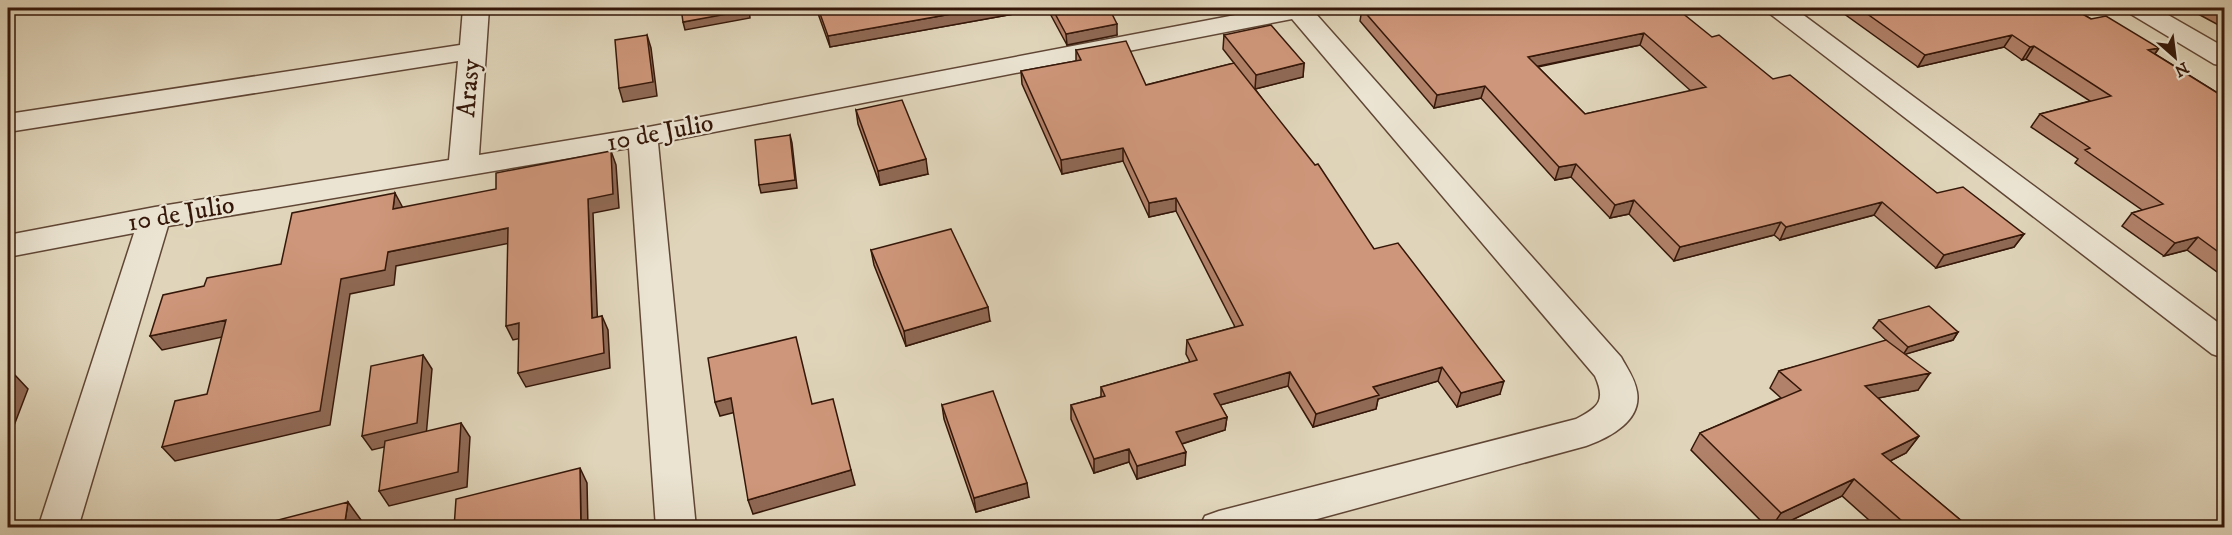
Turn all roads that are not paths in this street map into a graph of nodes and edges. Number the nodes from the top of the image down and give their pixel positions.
1 (476, 8) edge
2 (1301, 8) edge
3 (1778, 8) edge
4 (2138, 8) edge
5 (472, 51) junction
6 (2224, 58) edge
7 (8, 123) edge
8 (643, 137) junction
9 (463, 168) junction
10 (155, 218) junction
11 (8, 246) edge
12 (2224, 345) edge
13 (58, 528) edge
14 (676, 528) edge
15 (1219, 528) edge

1 - 5 street, Arasy
2 - 8 street, 10 de Julio
2 - 15 street
3 - 12 street
4 - 6 street
5 - 7 street
5 - 9 street, Arasy
8 - 9 street, 10 de Julio
8 - 14 street
9 - 10 street, 10 de Julio
10 - 11 street, 10 de Julio
10 - 13 street

